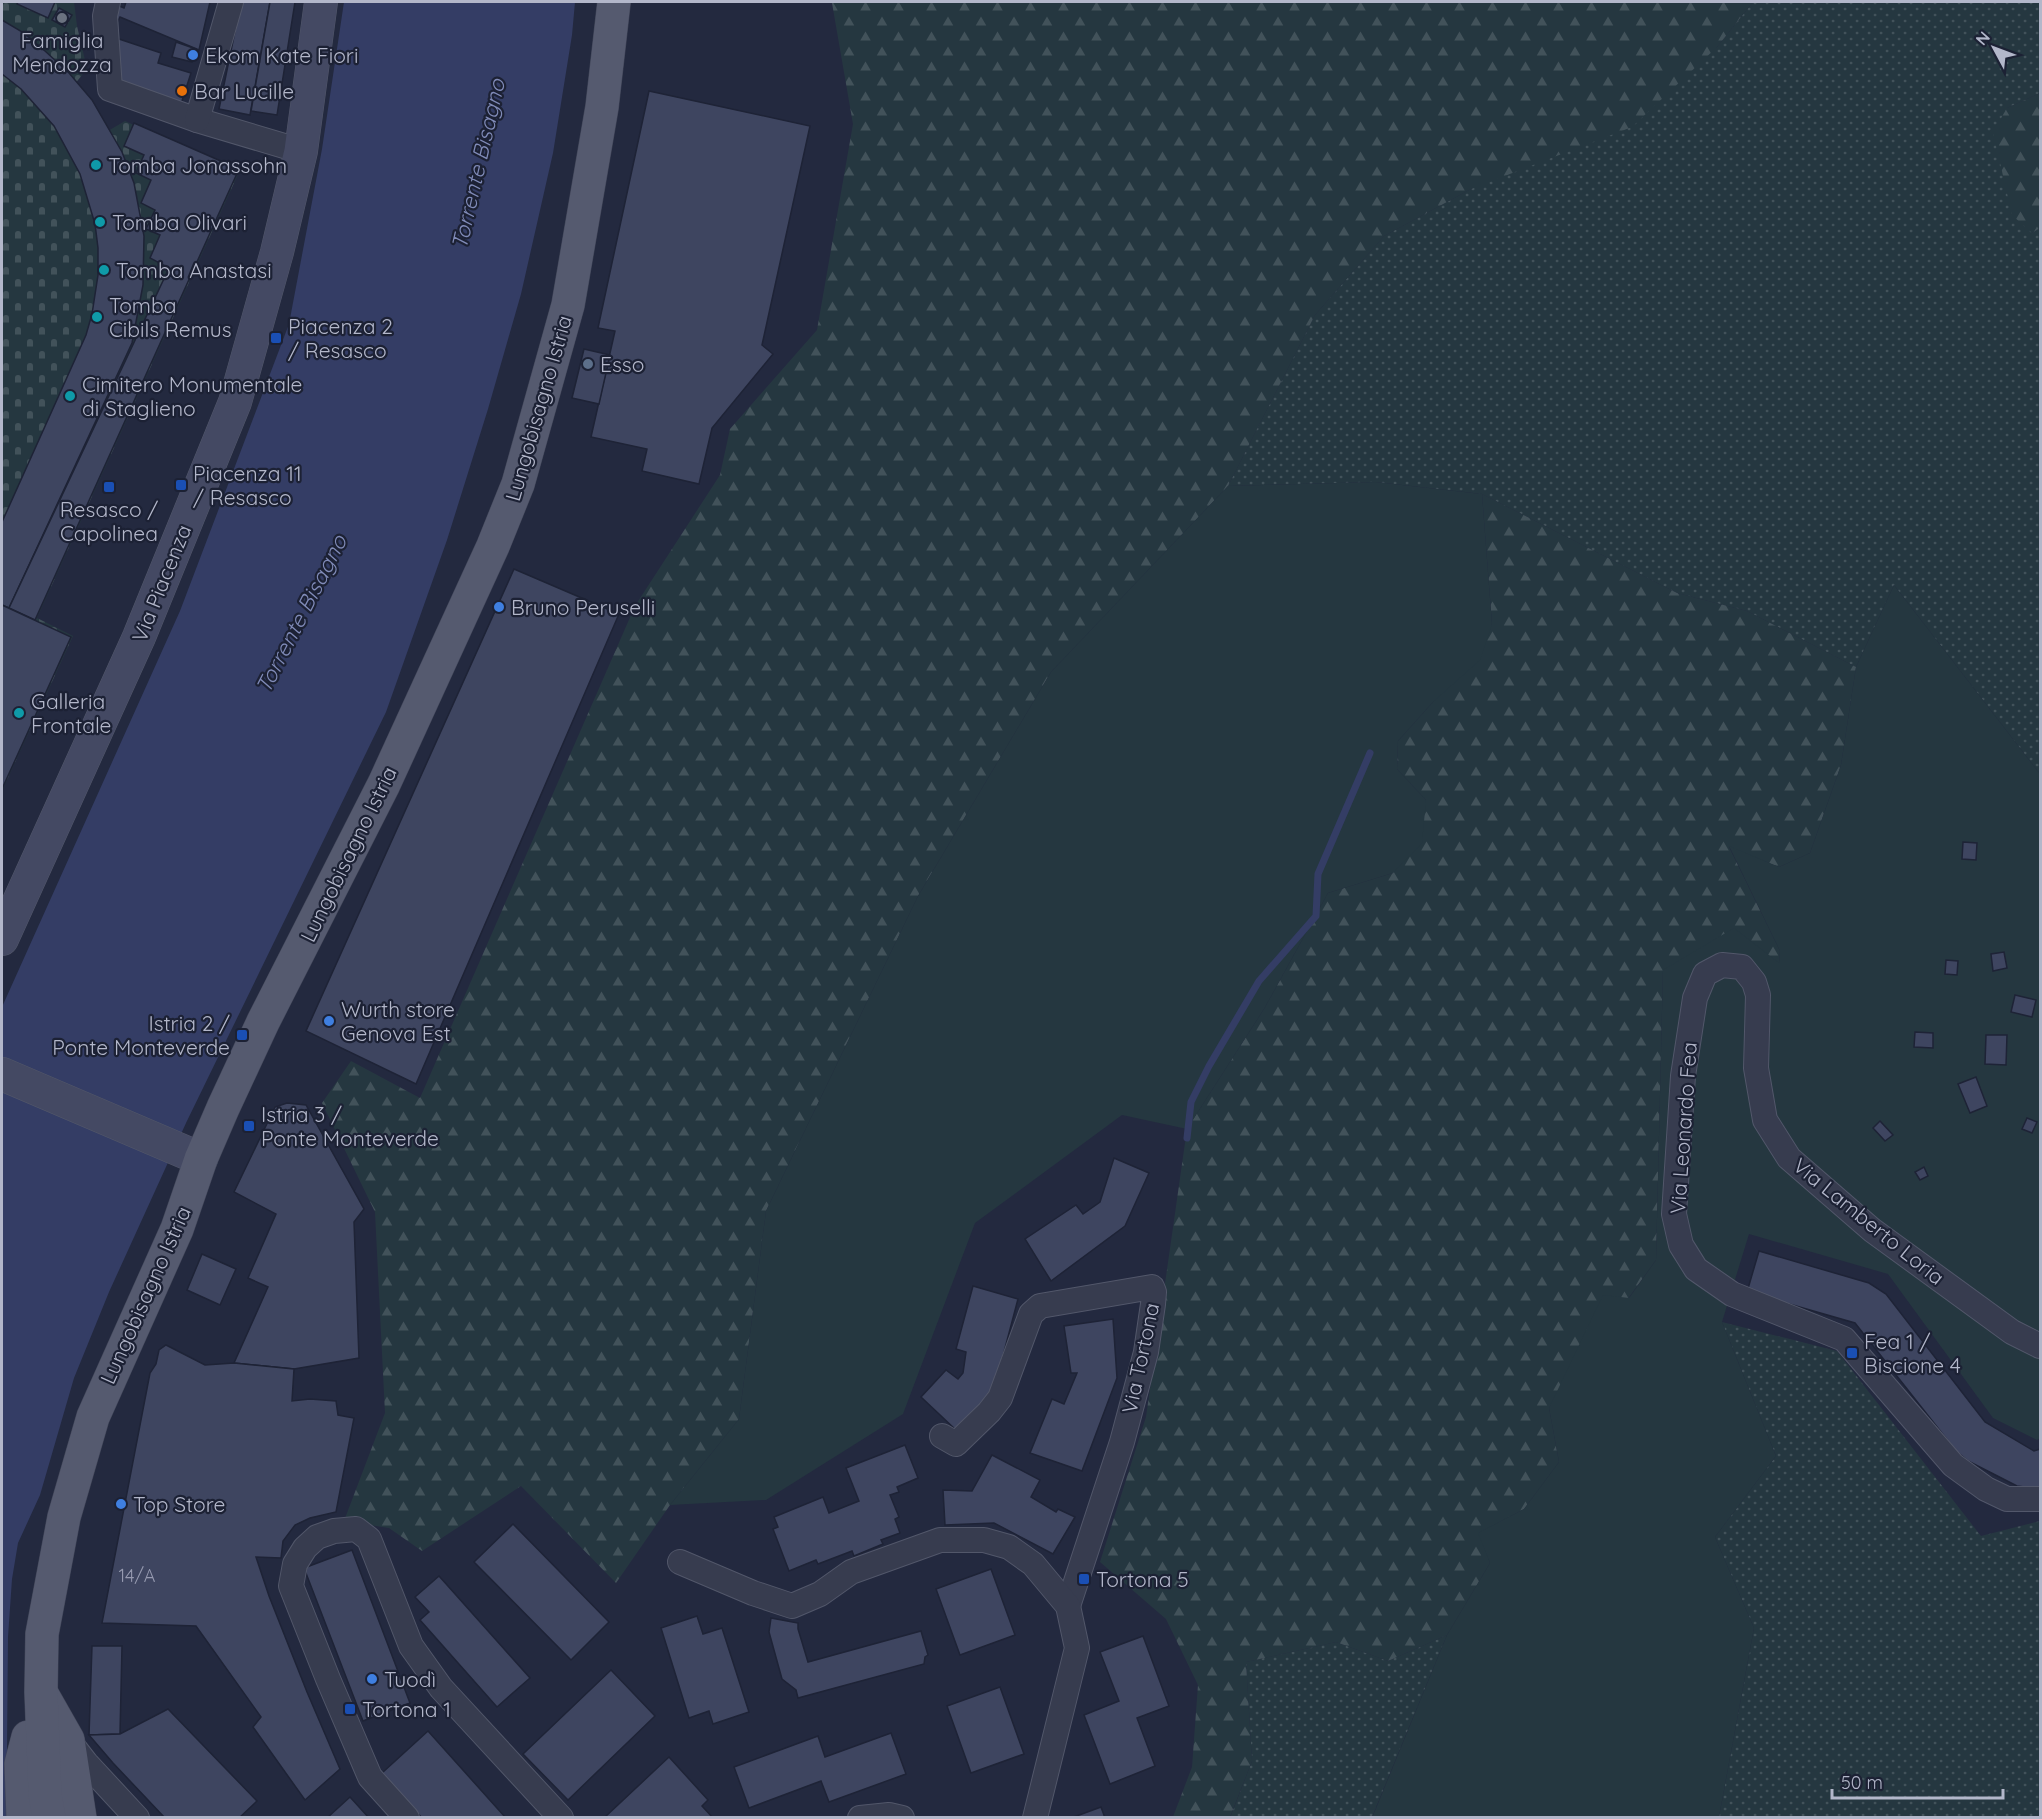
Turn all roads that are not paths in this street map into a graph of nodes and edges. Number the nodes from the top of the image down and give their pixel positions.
1 (108, 2) edge
2 (231, 2) edge
3 (321, 2) edge
4 (614, 2) edge
5 (197, 120) junction
6 (301, 151) junction
7 (2, 939) edge
8 (1755, 982) joint
9 (263, 1023) junction
10 (2, 1074) edge
11 (190, 1155) junction
12 (177, 1229) junction
13 (2040, 1346) edge
14 (942, 1436) dead end
15 (2040, 1499) edge
16 (680, 1562) dead end
17 (1068, 1606) junction
18 (41, 1692) junction
19 (68, 1740) junction
20 (23, 1818) edge
21 (49, 1818) edge
22 (80, 1818) edge
23 (137, 1818) edge
24 (407, 1818) edge
25 (561, 1818) edge
26 (860, 1818) edge
27 (902, 1818) edge
28 (1035, 1818) edge

1 - 5 street
2 - 5 street
3 - 6 main road, Via Piacenza
4 - 9 main road, Lungobisagno Istria
5 - 6 street
6 - 7 main road, Via Piacenza
8 - 13 street, Via Lamberto Loria
8 - 15 street, Via Leonardo Fea
9 - 11 main road, Lungobisagno Istria
9 - 12 main road
10 - 11 main road
11 - 12 main road, Lungobisagno Istria
12 - 18 main road, Lungobisagno Istria
14 - 17 street, Via Tortona
16 - 17 street
17 - 28 street
18 - 19 main road
18 - 20 main road
18 - 21 main road, Lungobisagno Istria
19 - 22 main road
19 - 23 street
24 - 25 street
26 - 27 street

